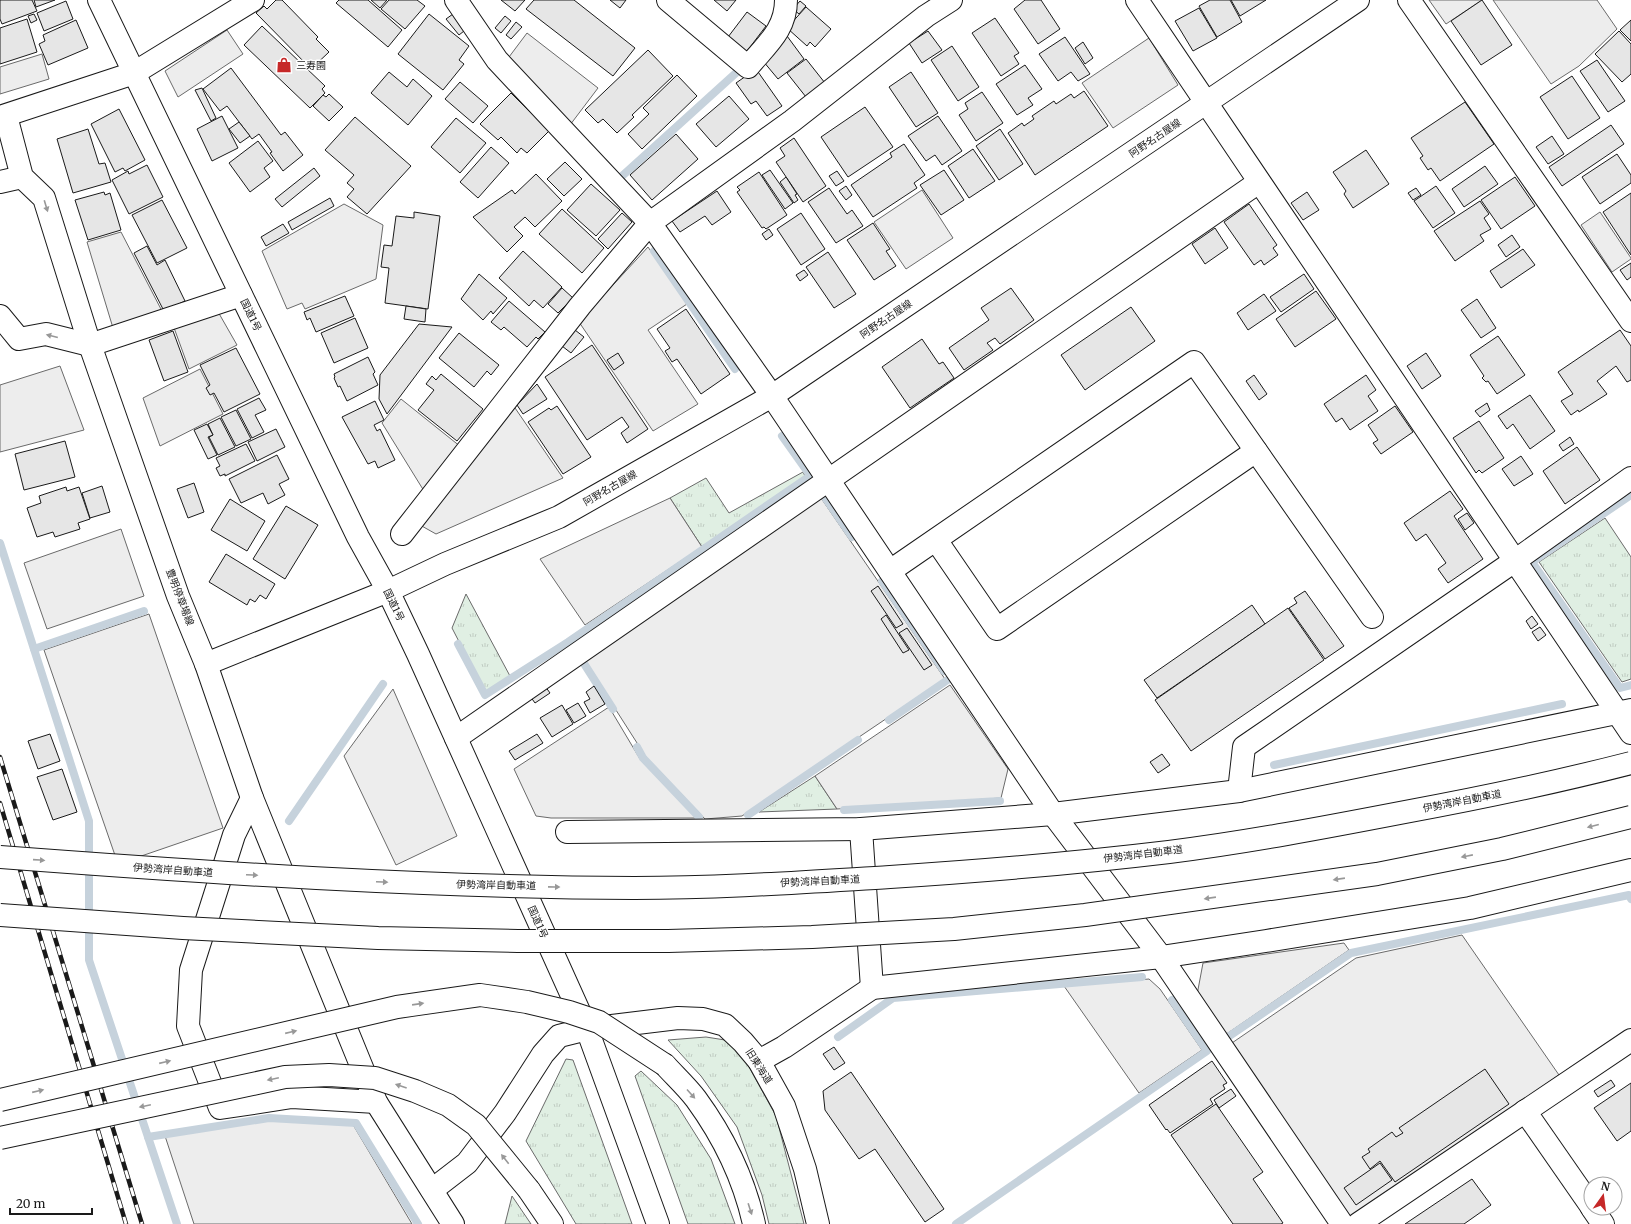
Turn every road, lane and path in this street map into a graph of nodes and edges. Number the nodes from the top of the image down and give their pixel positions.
1 (99, 0) edge
2 (254, 0) edge
3 (456, 0) edge
4 (668, 0) edge
5 (786, 0) edge
6 (952, 0) edge
7 (1137, 0) edge
8 (1358, 0) edge
9 (1409, 0) edge
10 (134, 73) junction
11 (1206, 104) junction
12 (3, 117) edge
13 (22, 177) junction
14 (0, 182) edge
15 (1259, 182) junction
16 (650, 223) junction
17 (241, 294) junction
18 (0, 316) edge
19 (1631, 321) edge
20 (90, 345) junction
21 (772, 396) junction
22 (1256, 451) junction
23 (1631, 478) edge
24 (828, 480) junction
25 (402, 534) dead end
26 (936, 540) junction
27 (1516, 560) junction
28 (890, 571) junction
29 (388, 591) junction
30 (1372, 618) dead end
31 (206, 664) junction
32 (1624, 711) edge
33 (1631, 733) edge
34 (456, 738) junction
35 (1631, 763) edge
36 (1239, 791) junction
37 (252, 798) junction
38 (1053, 814) junction
39 (1631, 817) edge
40 (861, 829) junction
41 (567, 832) dead end
42 (0, 857) edge
43 (1631, 870) edge
44 (0, 915) edge
45 (1161, 957) junction
46 (872, 988) junction
47 (587, 1029) junction
48 (1631, 1040) edge
49 (758, 1061) junction
50 (0, 1100) edge
51 (376, 1102) junction
52 (1526, 1111) junction
53 (0, 1138) edge
54 (432, 1190) junction
55 (1583, 1194) edge
56 (453, 1224) edge
57 (552, 1224) edge
58 (658, 1224) edge
59 (754, 1224) edge
60 (818, 1224) edge
61 (1342, 1224) edge
62 (1358, 1224) edge

1 - 10 main road, 国道1号
2 - 10 main road
3 - 16 main road
4 - 5 main road
6 - 16 main road
7 - 11 main road
8 - 11 main road, 阿野名古屋線
9 - 19 main road
10 - 12 main road
10 - 17 main road, 国道1号
11 - 15 main road
11 - 21 main road, 阿野名古屋線
12 - 13 main road
13 - 14 main road
13 -> 20 main road, 豊明停車場線
15 - 24 main road
15 - 27 main road
16 - 21 main road
16 - 25 main road
17 - 20 main road
17 - 29 main road, 国道1号
20 -> 18 main road
20 - 31 main road, 豊明停車場線
21 - 24 main road
21 - 29 main road, 阿野名古屋線
22 - 26 main road
22 - 26 main road
22 - 30 main road
23 - 27 main road
24 - 28 main road
24 - 34 main road
26 - 28 main road
27 - 32 main road
27 - 36 main road
28 - 38 main road
29 - 31 main road
29 - 34 main road, 国道1号
31 - 37 main road, 豊明停車場線
32 - 33 main road
32 - 36 main road
34 - 47 main road, 国道1号
42 -> 35 main road, 伊勢湾岸自動車道, bridge
36 - 38 main road
37 - 51 main road, 豊明停車場線
37 - 51 main road
38 - 40 main road
38 - 45 main road
39 -> 44 main road, bridge
40 - 41 main road
40 - 46 main road
43 - 45 main road
45 - 46 main road
45 - 61 main road
46 - 49 main road
47 - 49 main road, 旧東海道
47 - 54 main road, 旧東海道
47 - 58 main road, 国道1号
48 - 52 main road
49 - 60 main road, 旧東海道
50 -> 59 main road, bridge
51 - 54 main road, 豊明停車場線
52 - 55 main road
52 - 62 main road
57 -> 53 main road, bridge
54 - 56 main road, 豊明停車場線

